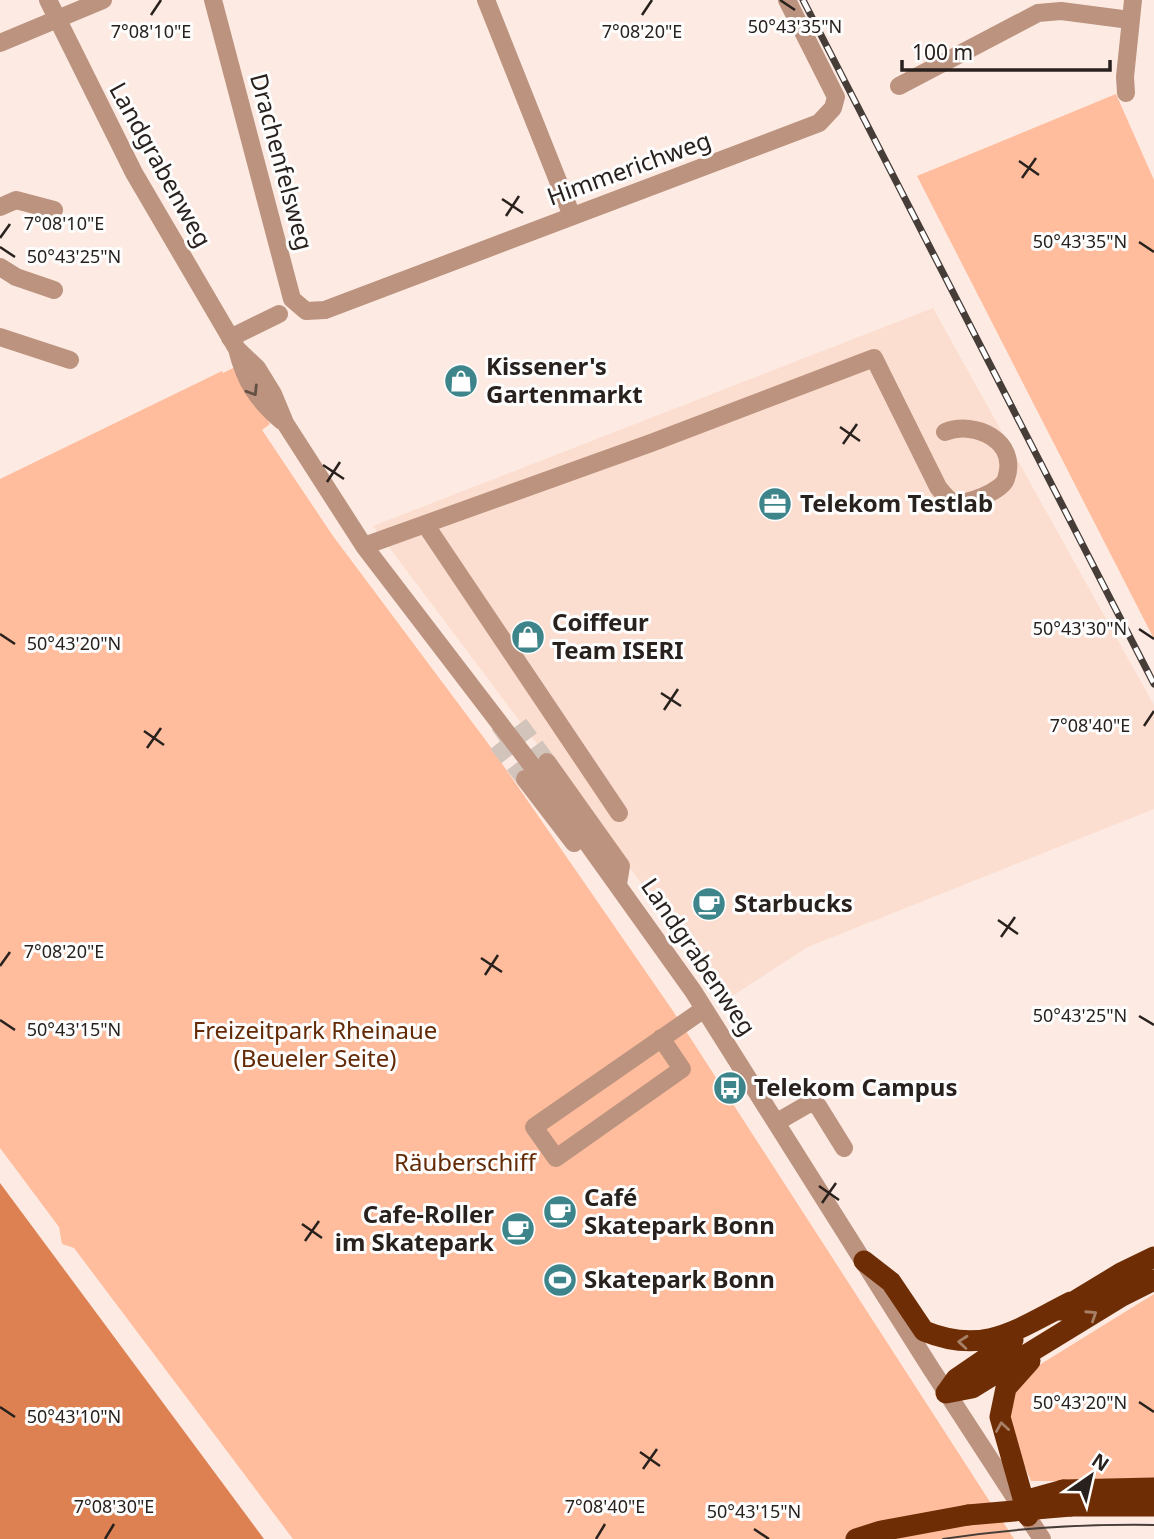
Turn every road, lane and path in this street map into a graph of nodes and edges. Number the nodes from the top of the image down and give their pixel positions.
1 (48, 0) edge
2 (103, 0) edge
3 (213, 0) edge
4 (486, 0) edge
5 (787, 0) edge
6 (1133, 0) edge
7 (1130, 20) junction
8 (58, 21) junction
9 (0, 43) edge
10 (899, 86) dead end
11 (1126, 93) dead end
12 (0, 207) edge
13 (54, 210) dead end
14 (572, 216) junction
15 (0, 267) edge
16 (54, 290) dead end
17 (325, 310) joint
18 (279, 314) dead end
19 (0, 337) edge
20 (234, 344) junction
21 (70, 360) dead end
22 (945, 432) dead end
23 (425, 524) junction
24 (364, 546) junction
25 (547, 762) tunnel mouth
26 (525, 779) tunnel mouth
27 (619, 813) dead end
28 (618, 884) junction
29 (704, 1009) junction
30 (661, 1038) junction
31 (777, 1122) junction
32 (844, 1148) dead end
33 (1154, 1257) edge
34 (864, 1261) junction
35 (1154, 1280) edge
36 (1071, 1302) junction
37 (1066, 1332) junction
38 (946, 1393) junction
39 (1154, 1488) edge
40 (1067, 1498) junction
41 (1154, 1506) edge
42 (1028, 1516) junction
43 (856, 1539) edge
44 (1042, 1539) edge

1 - 8 street, Landgrabenweg
2 - 8 street
3 - 17 street, Drachenfelsweg
4 - 14 street
5 - 14 street, Himmerichweg
6 - 7 street
7 - 10 street
7 - 11 street
8 - 9 street
8 - 20 street, Landgrabenweg
12 - 13 street
14 - 17 street, Himmerichweg
15 - 16 street
18 - 20 street
19 - 21 street
20 - 24 street, Landgrabenweg
22 - 23 street
23 - 24 street
23 - 27 street
24 - 28 street, Landgrabenweg
25 - 28 street
26 - 28 street
28 - 29 street, Landgrabenweg
29 - 30 street
29 - 31 street, Landgrabenweg
30 - 30 street
31 - 32 street
31 - 34 street, Landgrabenweg
33 - 36 highway
36 -> 34 highway
34 - 38 street, Landgrabenweg
37 -> 35 highway
36 - 38 highway
37 - 38 highway
42 -> 37 highway
38 - 42 street, Landgrabenweg
39 - 40 highway
40 - 41 highway
40 - 43 highway, bridge
42 - 44 street, Landgrabenweg

